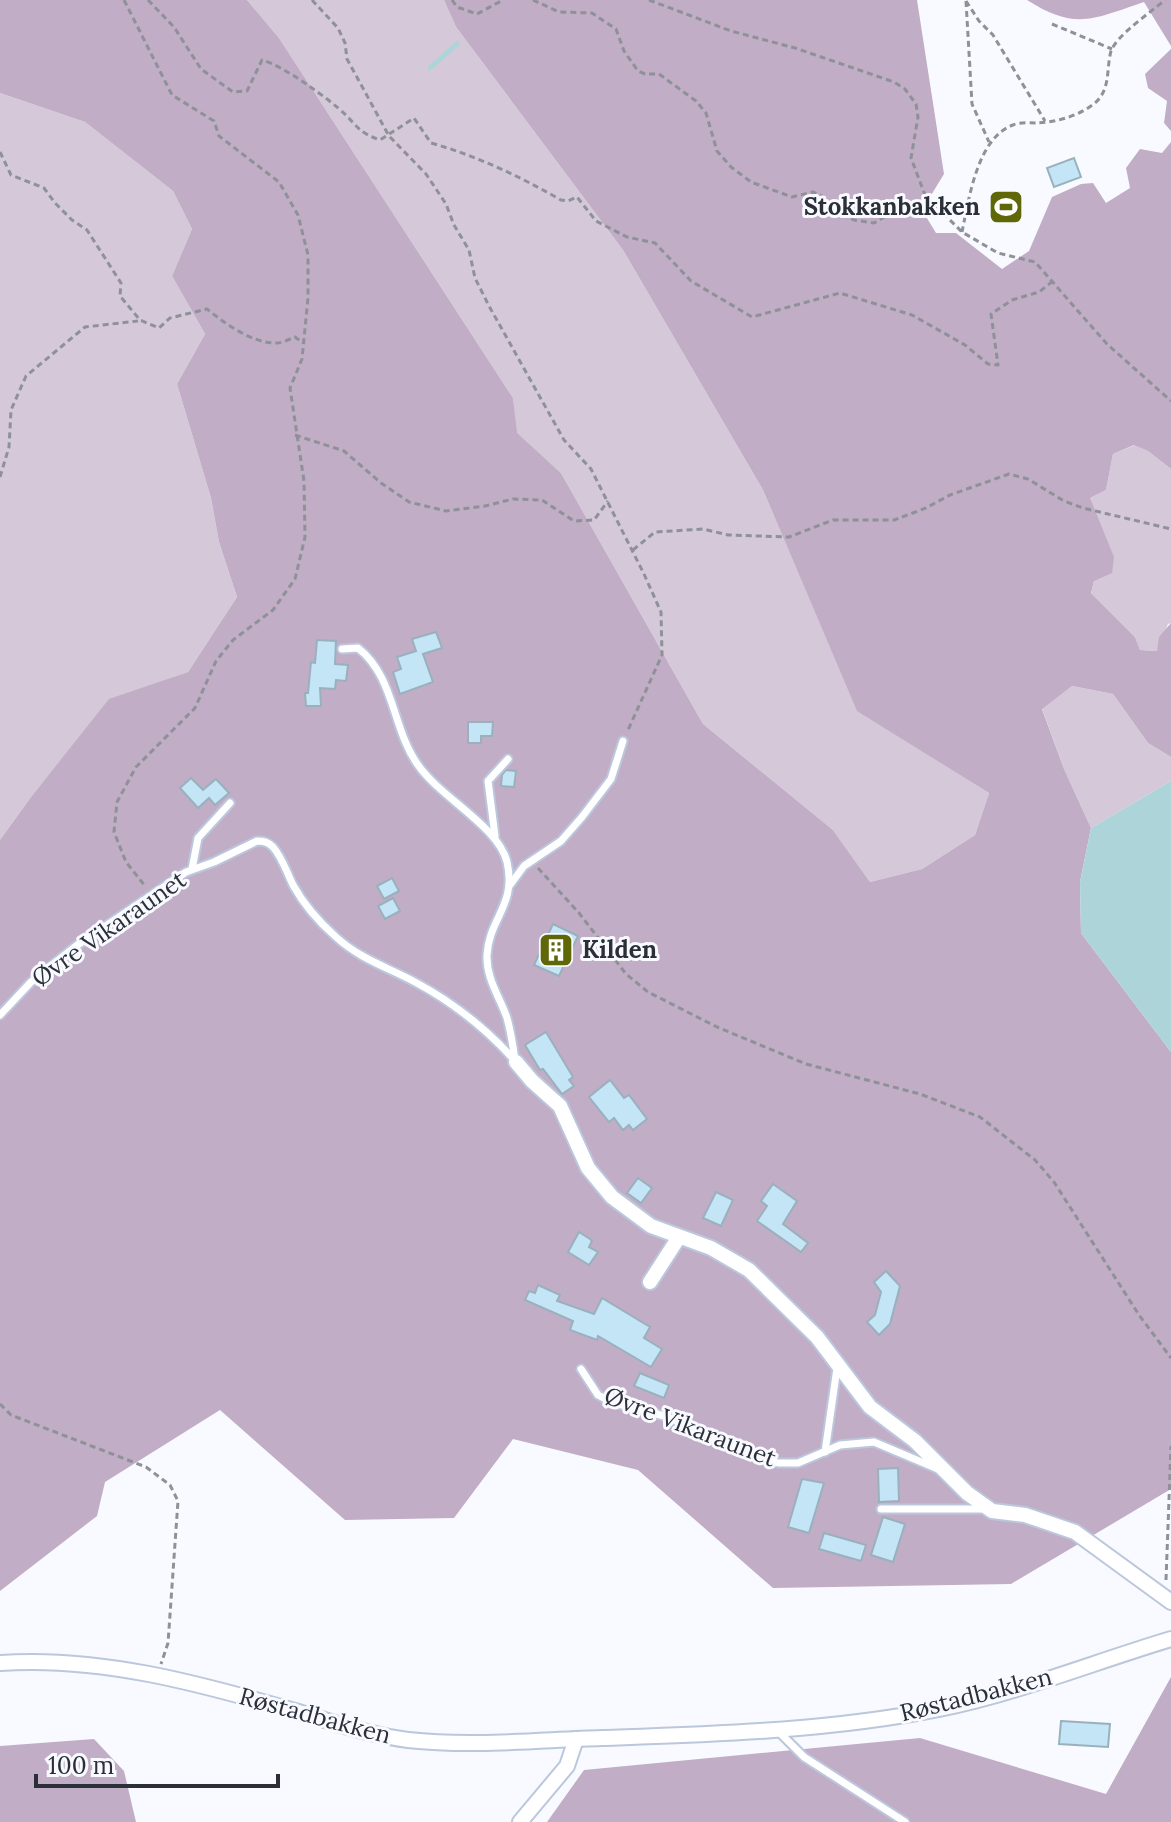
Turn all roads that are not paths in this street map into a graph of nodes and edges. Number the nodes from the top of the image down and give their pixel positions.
1 (342, 649) dead end
2 (623, 741) road end
3 (508, 759) dead end
4 (230, 803) dead end
5 (495, 838) junction
6 (192, 869) junction
7 (510, 885) junction
8 (0, 1015) edge
9 (516, 1062) junction
10 (679, 1237) junction
11 (650, 1282) dead end
12 (838, 1365) junction
13 (581, 1369) dead end
14 (825, 1452) junction
15 (944, 1471) junction
16 (881, 1509) dead end
17 (992, 1511) junction
18 (1168, 1601) edge
19 (1171, 1639) edge
20 (0, 1663) edge
21 (777, 1730) junction
22 (576, 1739) junction
23 (520, 1822) edge
24 (905, 1822) edge

1 - 5 lane
2 - 7 lane
3 - 5 lane
4 - 6 lane
5 - 7 lane
6 - 8 lane, Øvre Vikaraunet
6 - 9 lane, Øvre Vikaraunet
7 - 9 lane
9 - 10 street, Øvre Vikaraunet
10 - 11 street
10 - 12 street, Øvre Vikaraunet
12 - 14 lane
12 - 15 street, Øvre Vikaraunet
13 - 14 lane, Øvre Vikaraunet
14 - 15 lane, Øvre Vikaraunet
15 - 17 street, Øvre Vikaraunet
16 - 17 lane, Øvre Vikaraunet
17 - 18 street, Øvre Vikaraunet
19 - 21 street, Røstadbakken
20 - 22 street, Røstadbakken
21 - 22 street, Røstadbakken
21 - 24 lane
22 - 23 street

